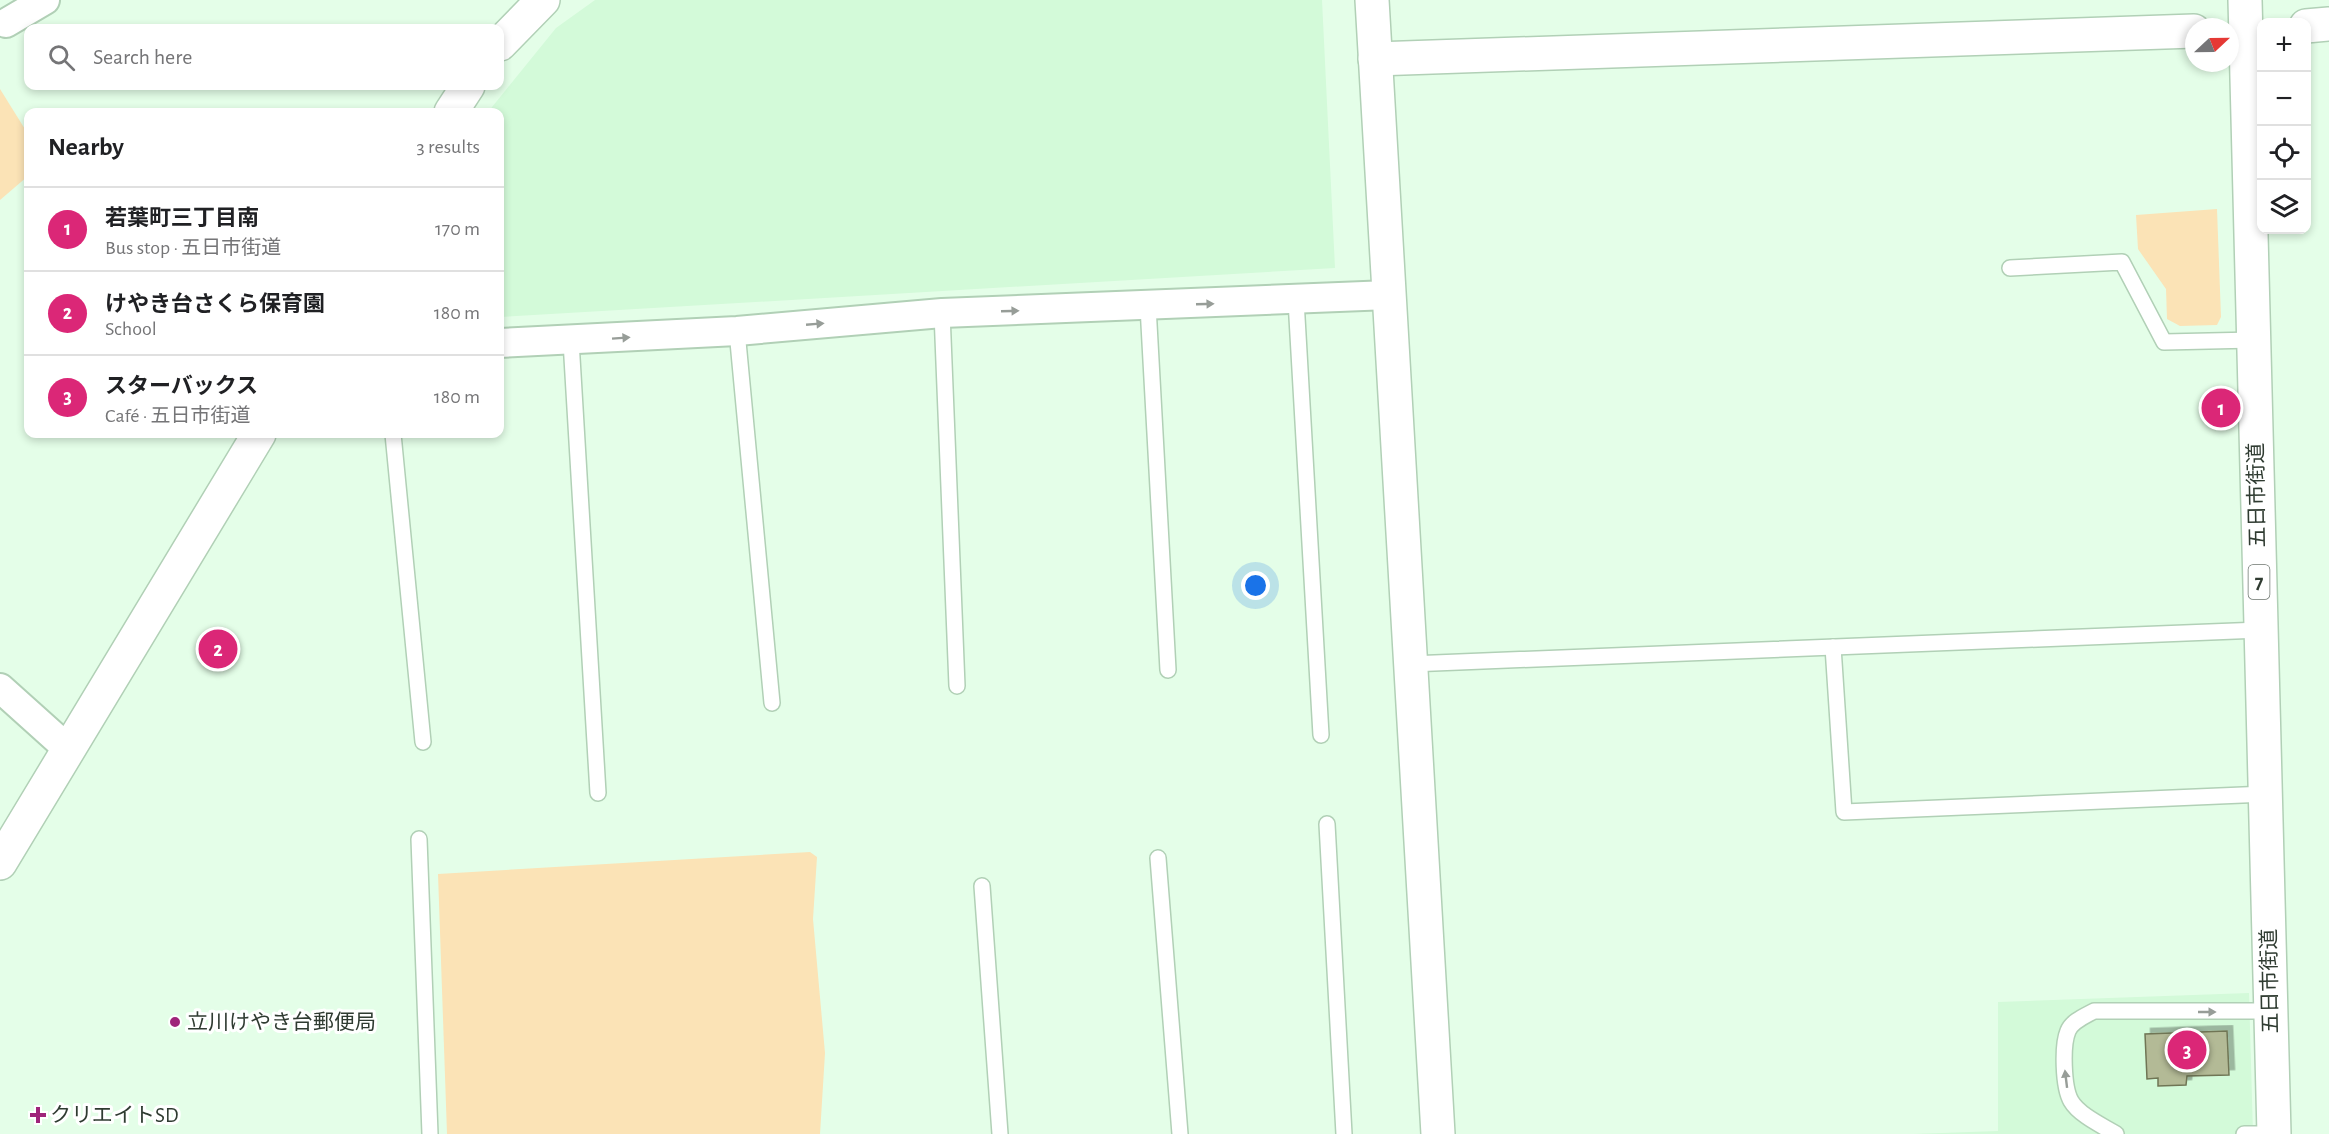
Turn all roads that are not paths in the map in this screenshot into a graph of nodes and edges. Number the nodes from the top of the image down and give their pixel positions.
1 (45, 0) edge
2 (543, 0) edge
3 (1371, 0) edge
4 (2246, 22) edge
5 (6, 23) dead end
6 (2329, 24) edge
7 (2311, 26) edge
8 (2185, 31) edge
9 (504, 40) edge
10 (1375, 59) junction
11 (466, 90) edge
12 (454, 108) edge
13 (2010, 268) dead end
14 (1389, 295) junction
15 (1296, 300) junction
16 (1148, 306) junction
17 (942, 313) junction
18 (737, 330) junction
19 (2254, 340) junction
20 (571, 341) junction
21 (504, 343) edge
22 (257, 438) edge
23 (393, 438) edge
24 (2260, 630) junction
25 (1833, 647) junction
26 (1410, 664) junction
27 (1168, 670) dead end
28 (957, 686) dead end
29 (0, 687) edge
30 (772, 703) dead end
31 (1321, 735) dead end
32 (423, 742) dead end
33 (68, 749) junction
34 (598, 793) dead end
35 (2266, 794) junction
36 (1327, 824) dead end
37 (419, 839) dead end
38 (1158, 858) dead end
39 (0, 863) edge
40 (982, 886) dead end
41 (2271, 1011) junction
42 (430, 1134) edge
43 (1000, 1134) edge
44 (1180, 1134) edge
45 (1344, 1134) edge
46 (1438, 1134) edge
47 (2116, 1134) edge
48 (2244, 1134) edge
49 (2274, 1134) edge

1 - 5 street
2 - 9 street
3 - 10 street
4 - 19 street, 五日市街道 / 7
6 - 7 street
8 - 10 street
10 - 14 street
11 - 12 street
13 - 19 lane
14 - 15 street
14 - 26 street
16 -> 15 street
15 - 31 lane
17 -> 16 street
16 - 27 lane
18 -> 17 street
17 - 28 lane
20 -> 18 street
18 - 30 lane
19 - 24 street, 五日市街道 / 7
20 - 21 street
20 - 34 lane
22 - 33 street
23 - 32 lane
24 - 25 lane
24 - 35 street, 五日市街道 / 7
25 - 26 lane
25 - 35 lane
26 - 46 street
29 - 33 street
33 - 39 street
35 - 41 street, 五日市街道 / 7
36 - 45 lane
37 - 42 lane
38 - 44 lane
40 - 43 lane
47 -> 41 lane
41 - 49 street, 五日市街道 / 7
48 - 49 lane

